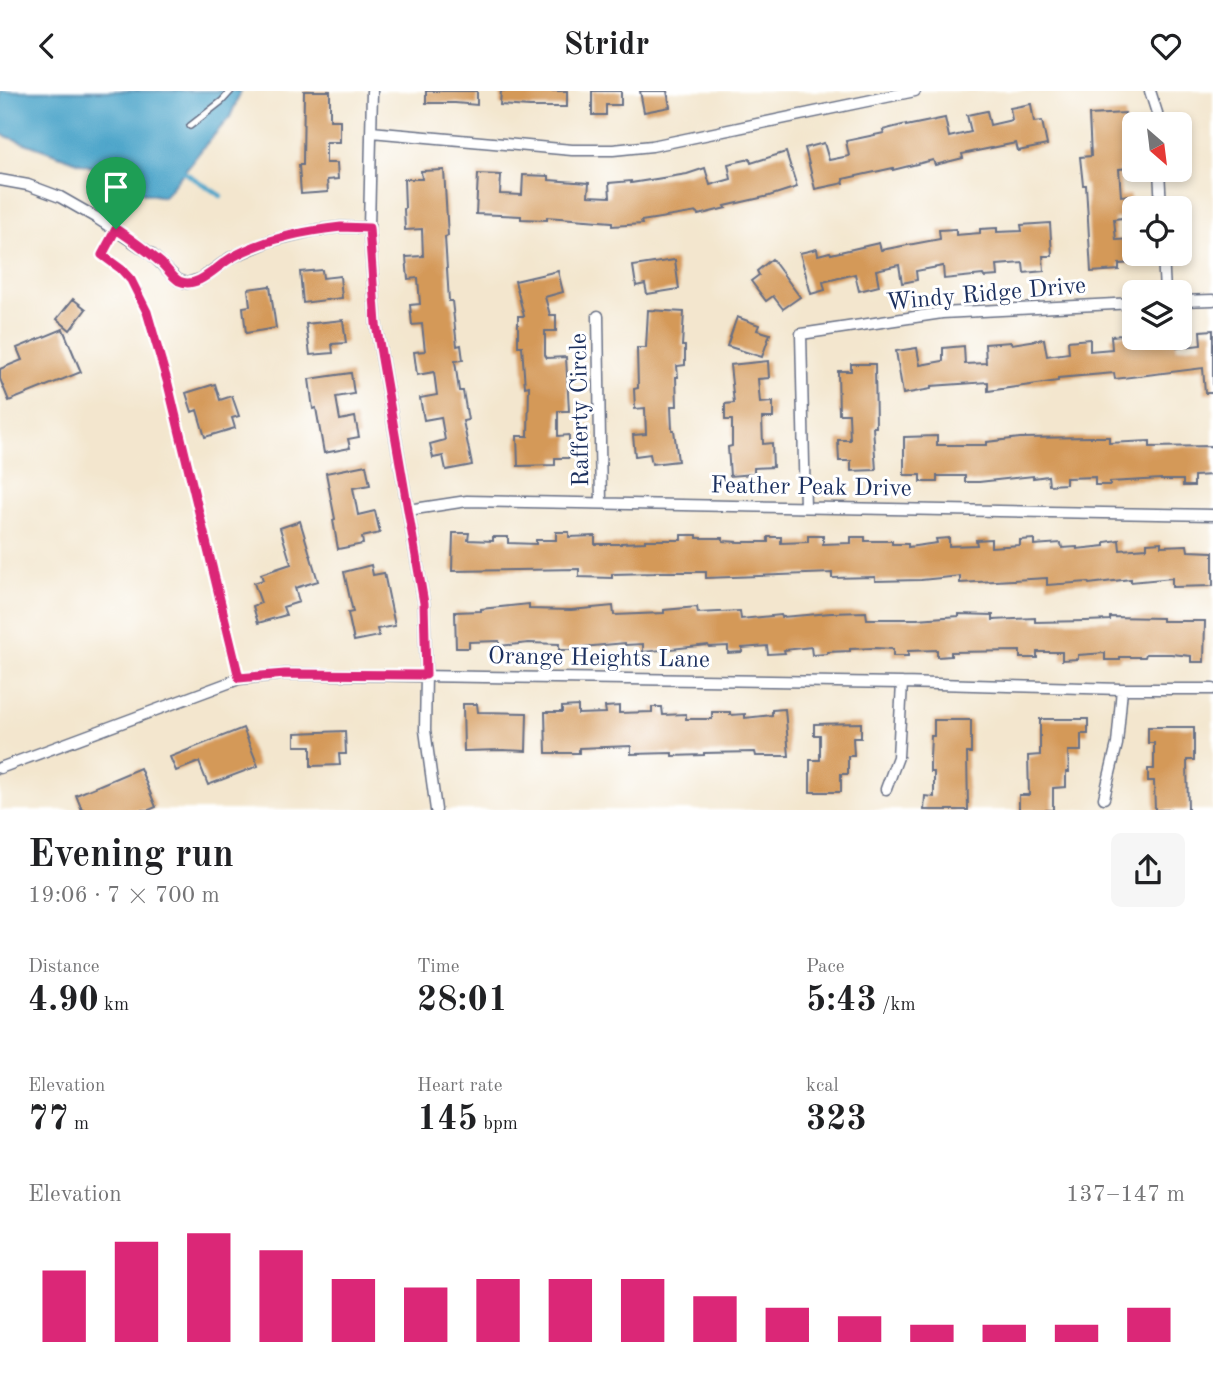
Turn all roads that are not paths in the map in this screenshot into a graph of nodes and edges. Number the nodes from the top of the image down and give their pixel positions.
1 (231, 91) edge
2 (372, 91) edge
3 (915, 91) edge
4 (1150, 91) edge
5 (1157, 112) edge
6 (190, 126) dead end
7 (371, 132) junction
8 (0, 180) edge
9 (369, 228) junction
10 (116, 229) junction
11 (1213, 300) edge
12 (1192, 301) edge
13 (1122, 304) edge
14 (598, 316) dead end
15 (601, 503) junction
16 (805, 507) junction
17 (408, 510) junction
18 (1213, 515) edge
19 (426, 675) junction
20 (239, 678) junction
21 (902, 683) junction
22 (1122, 689) junction
23 (1213, 689) edge
24 (0, 768) edge
25 (886, 789) dead end
26 (1104, 798) dead end
27 (436, 810) edge

1 - 6 lane
2 - 7 street
3 - 7 street
4 - 5 street
7 - 9 street
8 - 10 street
9 - 10 street
9 - 17 street
10 - 20 lane
11 - 12 street
13 - 16 street, Windy Ridge Drive
14 - 15 street, Rafferty Circle
15 - 16 street, Feather Peak Drive
15 - 17 street, Feather Peak Drive
16 - 18 street, Feather Peak Drive
17 - 19 street
19 - 20 street, Orange Heights Lane
19 - 21 street, Orange Heights Lane
19 - 27 street
20 - 24 street, Orange Heights Lane
21 - 22 street, Orange Heights Lane
21 - 25 street
22 - 23 street, Orange Heights Lane
22 - 26 street

